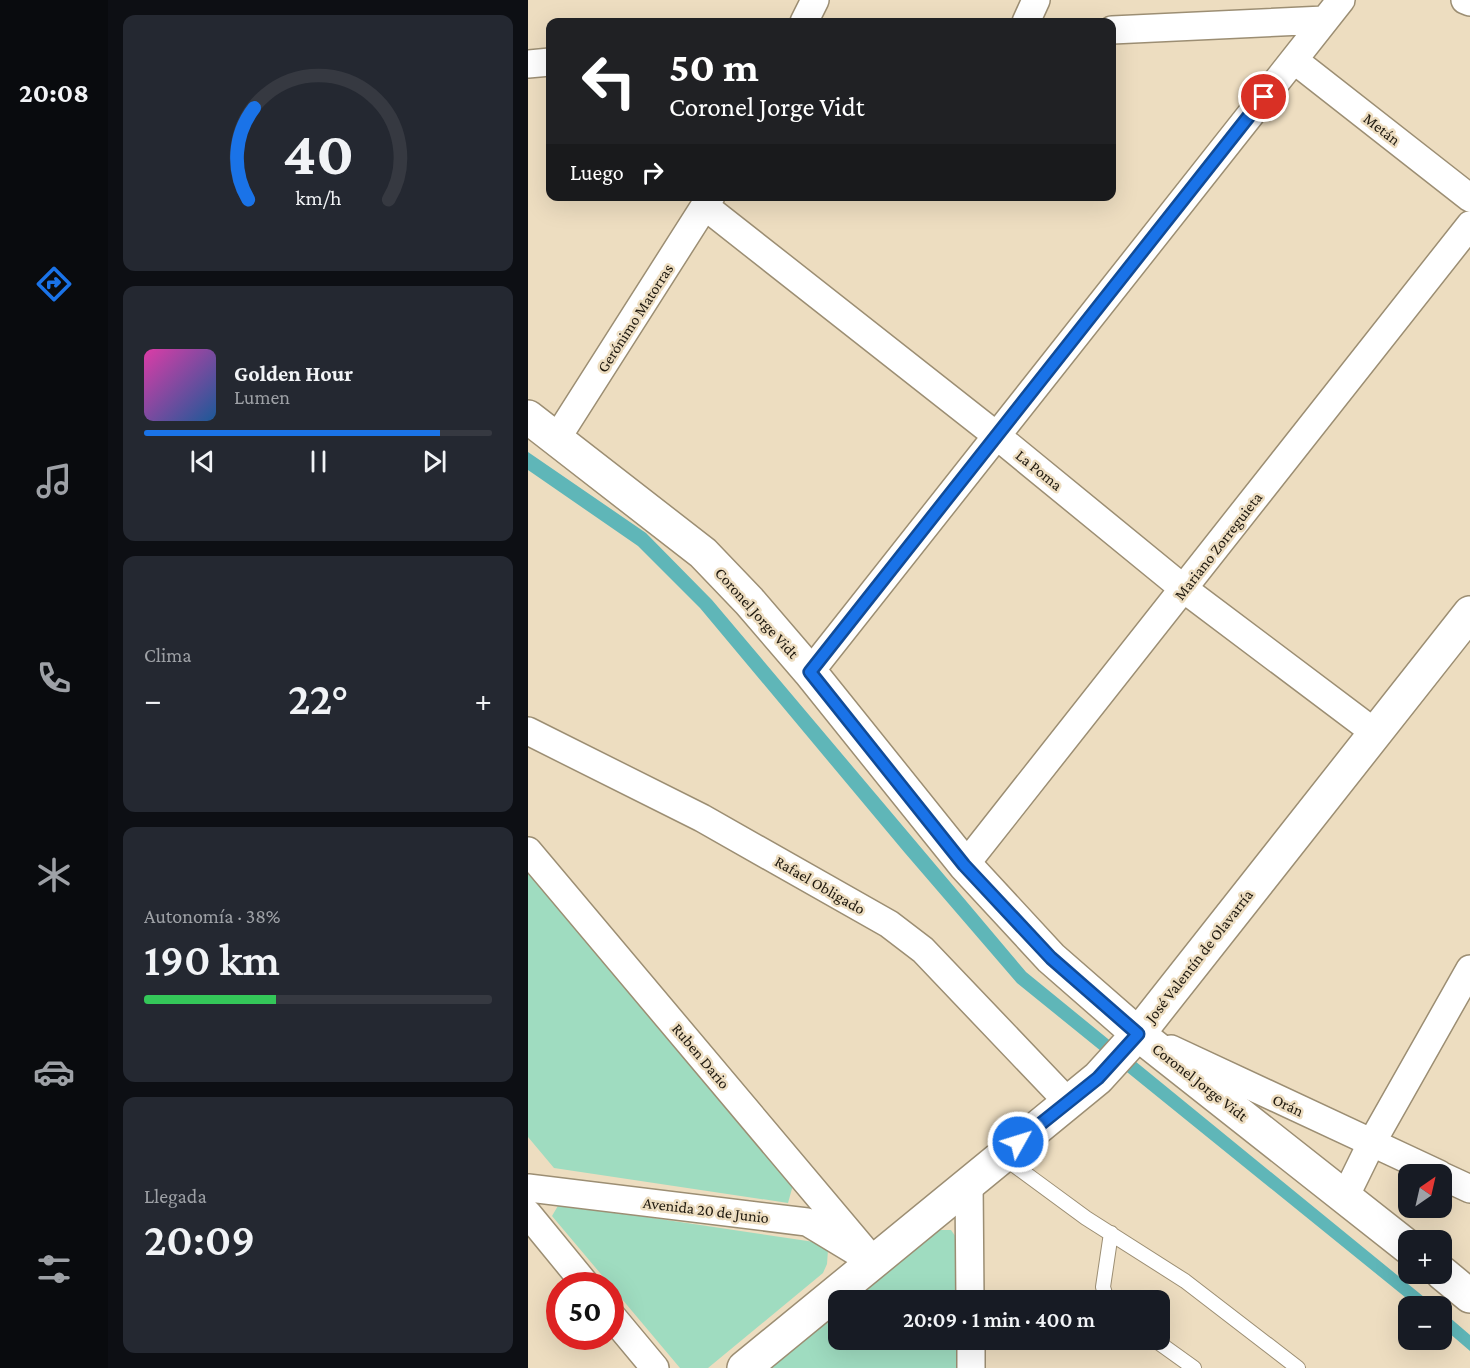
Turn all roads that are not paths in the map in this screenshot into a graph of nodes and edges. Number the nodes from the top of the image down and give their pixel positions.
1 (814, 0) edge
2 (1036, 0) edge
3 (1341, 0) edge
4 (1465, 0) edge
5 (1470, 2) edge
6 (806, 18) edge
7 (1028, 18) edge
8 (1324, 20) junction
9 (1116, 30) edge
10 (1294, 60) junction
11 (546, 62) edge
12 (528, 64) edge
13 (1470, 198) edge
14 (709, 202) edge
15 (1470, 225) edge
16 (528, 417) edge
17 (997, 436) junction
18 (557, 438) junction
19 (1184, 589) junction
20 (1470, 613) edge
21 (810, 672) junction
22 (528, 731) edge
23 (1374, 732) junction
24 (528, 850) edge
25 (964, 865) junction
26 (1470, 969) edge
27 (1133, 1040) junction
28 (1067, 1101) junction
29 (1371, 1144) junction
30 (1001, 1155) junction
31 (1416, 1164) edge
32 (1452, 1181) edge
33 (969, 1182) junction
34 (528, 1188) edge
35 (1470, 1189) edge
36 (1345, 1197) junction
37 (528, 1214) edge
38 (1111, 1233) junction
39 (1398, 1239) edge
40 (874, 1262) junction
41 (576, 1272) edge
42 (1452, 1281) edge
43 (970, 1290) edge
44 (1104, 1290) edge
45 (1470, 1296) edge
46 (624, 1331) edge
47 (971, 1350) edge
48 (1169, 1350) edge
49 (655, 1368) edge
50 (744, 1368) edge
51 (971, 1368) edge
52 (1194, 1368) edge
53 (1298, 1368) edge

1 - 6 street
2 - 7 street
3 - 8 street
4 - 5 street
8 - 9 street
8 - 10 street
10 - 13 street, Metán
10 - 17 street
11 - 12 street
14 - 17 street, La Poma
14 - 18 street, Gerónimo Matorras
15 - 19 street, Mariano Zorreguieta
16 - 18 main road, Coronel Jorge Vidt
17 - 19 street, La Poma
17 - 21 street
18 - 21 main road, Coronel Jorge Vidt
19 - 23 street, La Poma
19 - 25 street, Mariano Zorreguieta
20 - 23 main road, José Valentín de Olavarría
21 - 25 main road, Coronel Jorge Vidt
22 - 28 street, Rafael Obligado
23 - 27 main road, José Valentín de Olavarría
24 - 40 street, Ruben Dario
25 - 27 main road, Coronel Jorge Vidt
26 - 29 street
27 - 28 main road, José Valentín de Olavarría
27 - 29 street, Orán
27 - 36 main road, Coronel Jorge Vidt
28 - 30 main road, José Valentín de Olavarría
29 - 31 street, Orán
29 - 36 street
30 - 33 main road, José Valentín de Olavarría
30 - 38 lane
32 - 35 street, Orán
33 - 40 main road, José Valentín de Olavarría
33 - 43 street
34 - 40 street, Avenida 20 de Junio
36 - 39 main road, Coronel Jorge Vidt
37 - 41 street
38 - 44 lane
38 - 53 lane
40 - 50 main road, José Valentín de Olavarría
42 - 45 main road
46 - 49 street
47 - 51 street
48 - 52 lane

